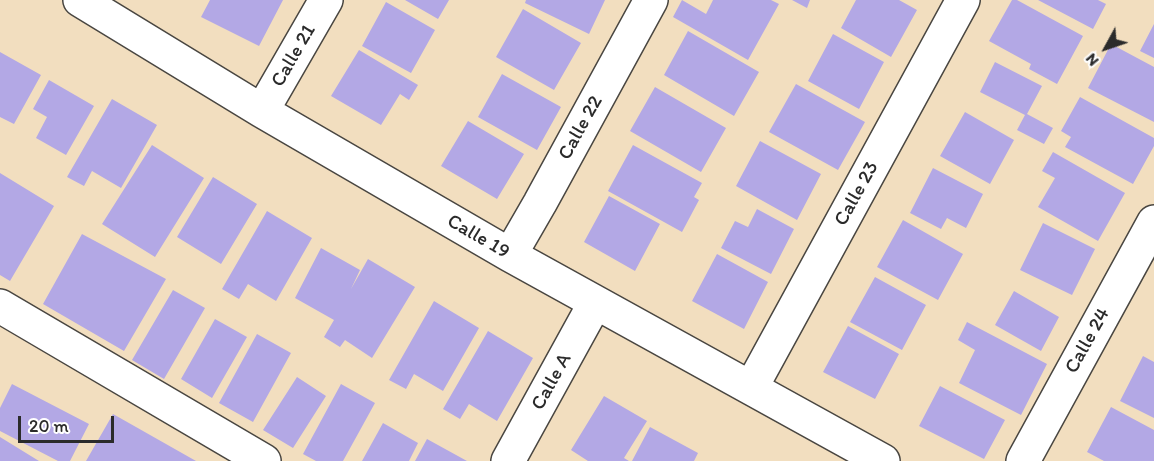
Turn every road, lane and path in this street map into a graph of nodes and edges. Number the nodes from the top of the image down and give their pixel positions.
1 (80, 0) edge
2 (326, 0) edge
3 (651, 0) edge
4 (963, 0) edge
5 (262, 111) junction
6 (1154, 222) edge
7 (510, 255) junction
8 (595, 303) junction
9 (3, 314) edge
10 (751, 388) junction
11 (223, 451) edge
12 (264, 461) edge
13 (508, 461) edge
14 (883, 461) edge
15 (1023, 461) edge

1 - 5 street, Calle 19
2 - 5 street, Calle 21
3 - 7 street, Calle 22
4 - 10 street, Calle 23
5 - 7 street, Calle 19
6 - 15 street, Calle 24
7 - 8 street, Calle 19
8 - 10 street, Calle 19
8 - 13 street, Calle A
9 - 11 street
10 - 14 street, Calle 19
11 - 12 street

